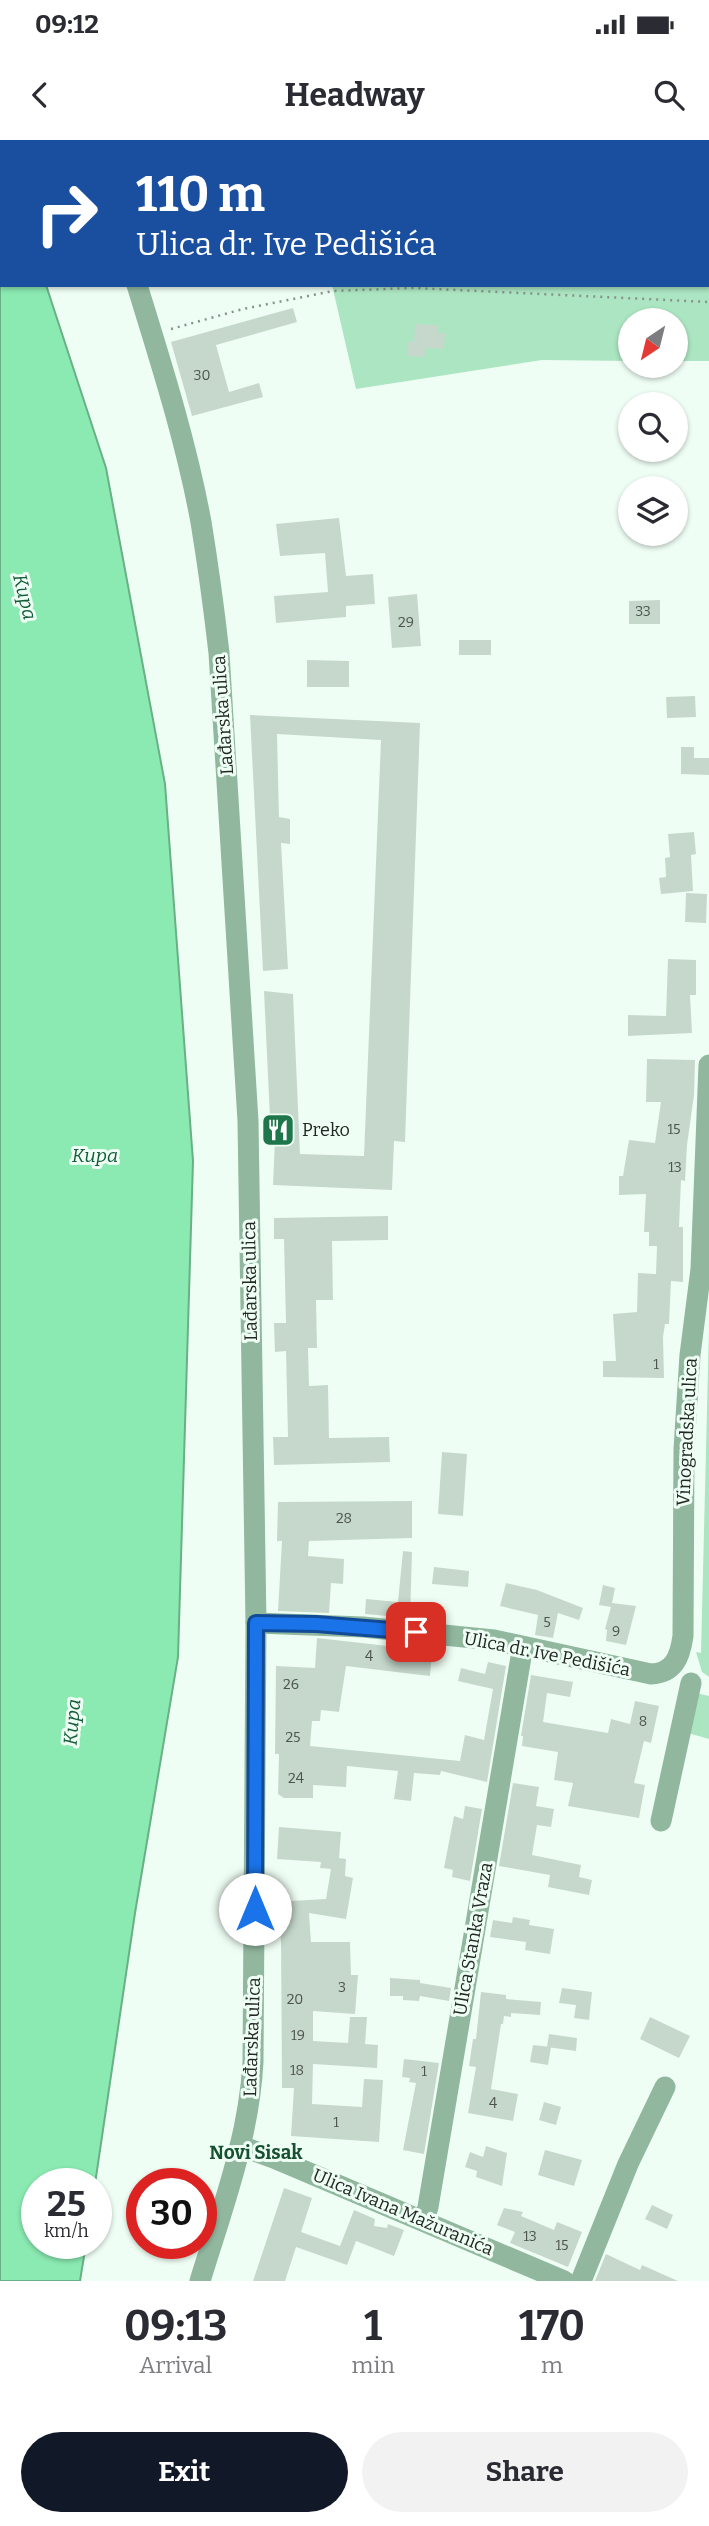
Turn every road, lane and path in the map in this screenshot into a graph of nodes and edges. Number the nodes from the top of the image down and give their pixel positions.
1 (137, 287) edge
2 (709, 302) edge
3 (152, 334) junction
4 (709, 1065) edge
5 (701, 1329) edge
6 (256, 1623) junction
7 (521, 1657) dead end
8 (668, 1670) junction
9 (700, 1685) edge
10 (662, 1821) dead end
11 (665, 2087) dead end
12 (240, 2146) junction
13 (424, 2220) junction
14 (533, 2275) edge
15 (200, 2281) edge
16 (564, 2281) edge
17 (581, 2281) edge

1 - 3 street, Lađarska ulica
2 - 3 path
3 - 6 street, Lađarska ulica
4 - 5 street, Vinogradska ulica
5 - 8 street, Vinogradska ulica
6 - 8 street, Ulica dr. Ive Pedišića
6 - 12 street, Lađarska ulica
7 - 13 street, Ulica Stanka Vraza
8 - 9 street
9 - 10 street
11 - 17 street
12 - 13 street, Ulica Ivana Mažuranića
12 - 15 street, Lađarska ulica
13 - 14 street, Ulica Ivana Mažuranića
14 - 16 street, Ulica Ivana Mažuranića

